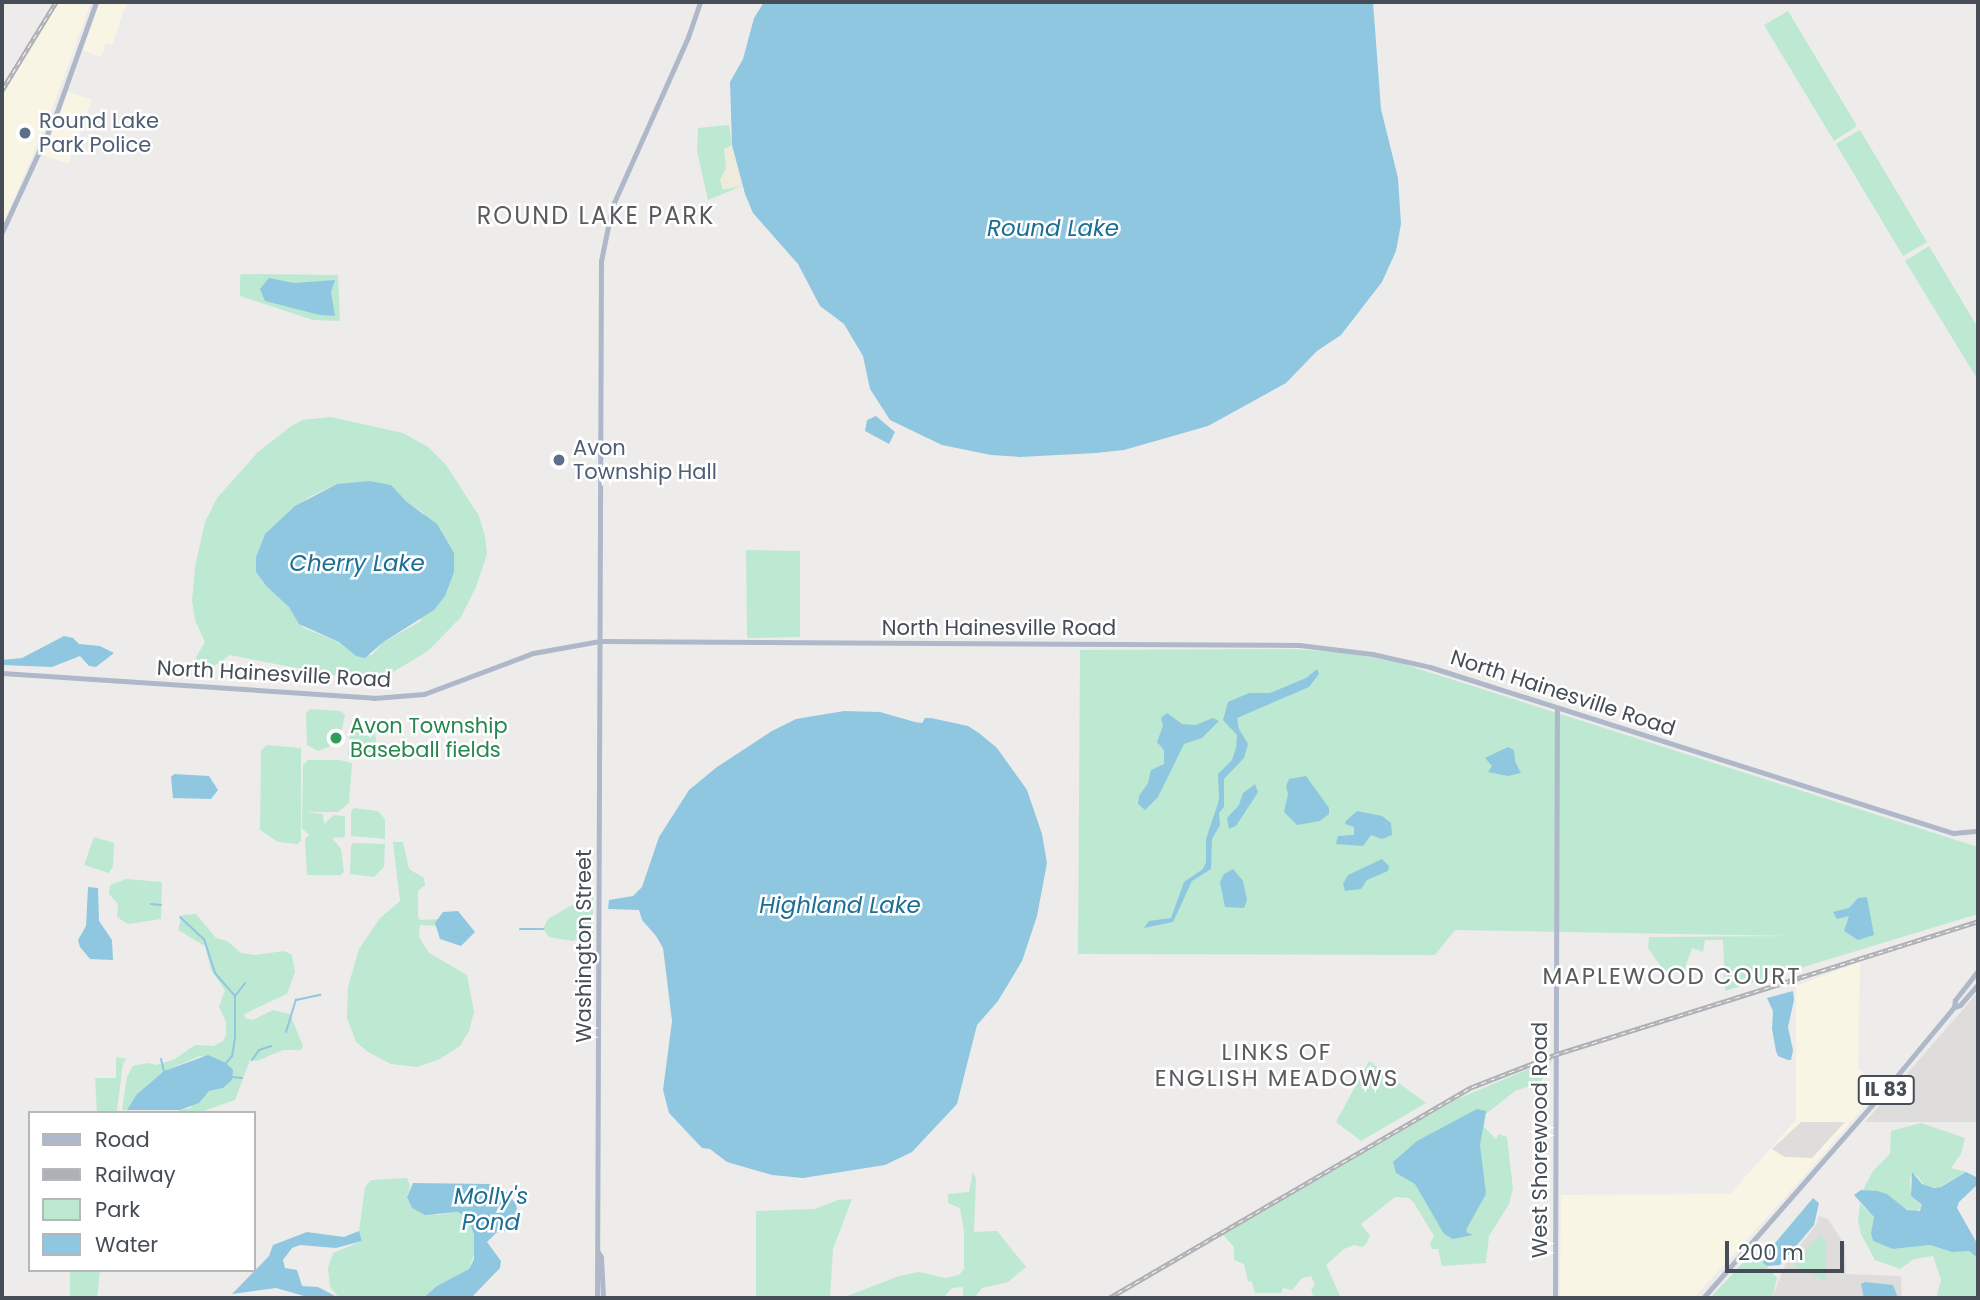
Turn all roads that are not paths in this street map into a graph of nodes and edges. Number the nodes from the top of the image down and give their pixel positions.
1 (96, 2) edge
2 (700, 2) edge
3 (2, 232) edge
4 (600, 642) junction
5 (2, 673) edge
6 (1558, 708) junction
7 (1978, 831) edge
8 (1978, 971) edge
9 (1978, 984) edge
10 (1954, 1007) junction
11 (598, 1252) junction
12 (597, 1298) edge
13 (603, 1298) edge
14 (1555, 1298) edge
15 (1703, 1298) edge

1 - 3 main road
2 - 4 main road, Washington Street
4 - 5 main road, North Hainesville Road
4 - 6 main road, North Hainesville Road
4 - 11 main road, Washington Street
6 - 7 main road, North Hainesville Road
6 - 14 main road, West Shorewood Road
8 - 10 main road, IL 83
9 - 10 main road
10 - 15 main road, IL 83
11 - 12 main road, Washington Street
11 - 13 main road, Washington Street

